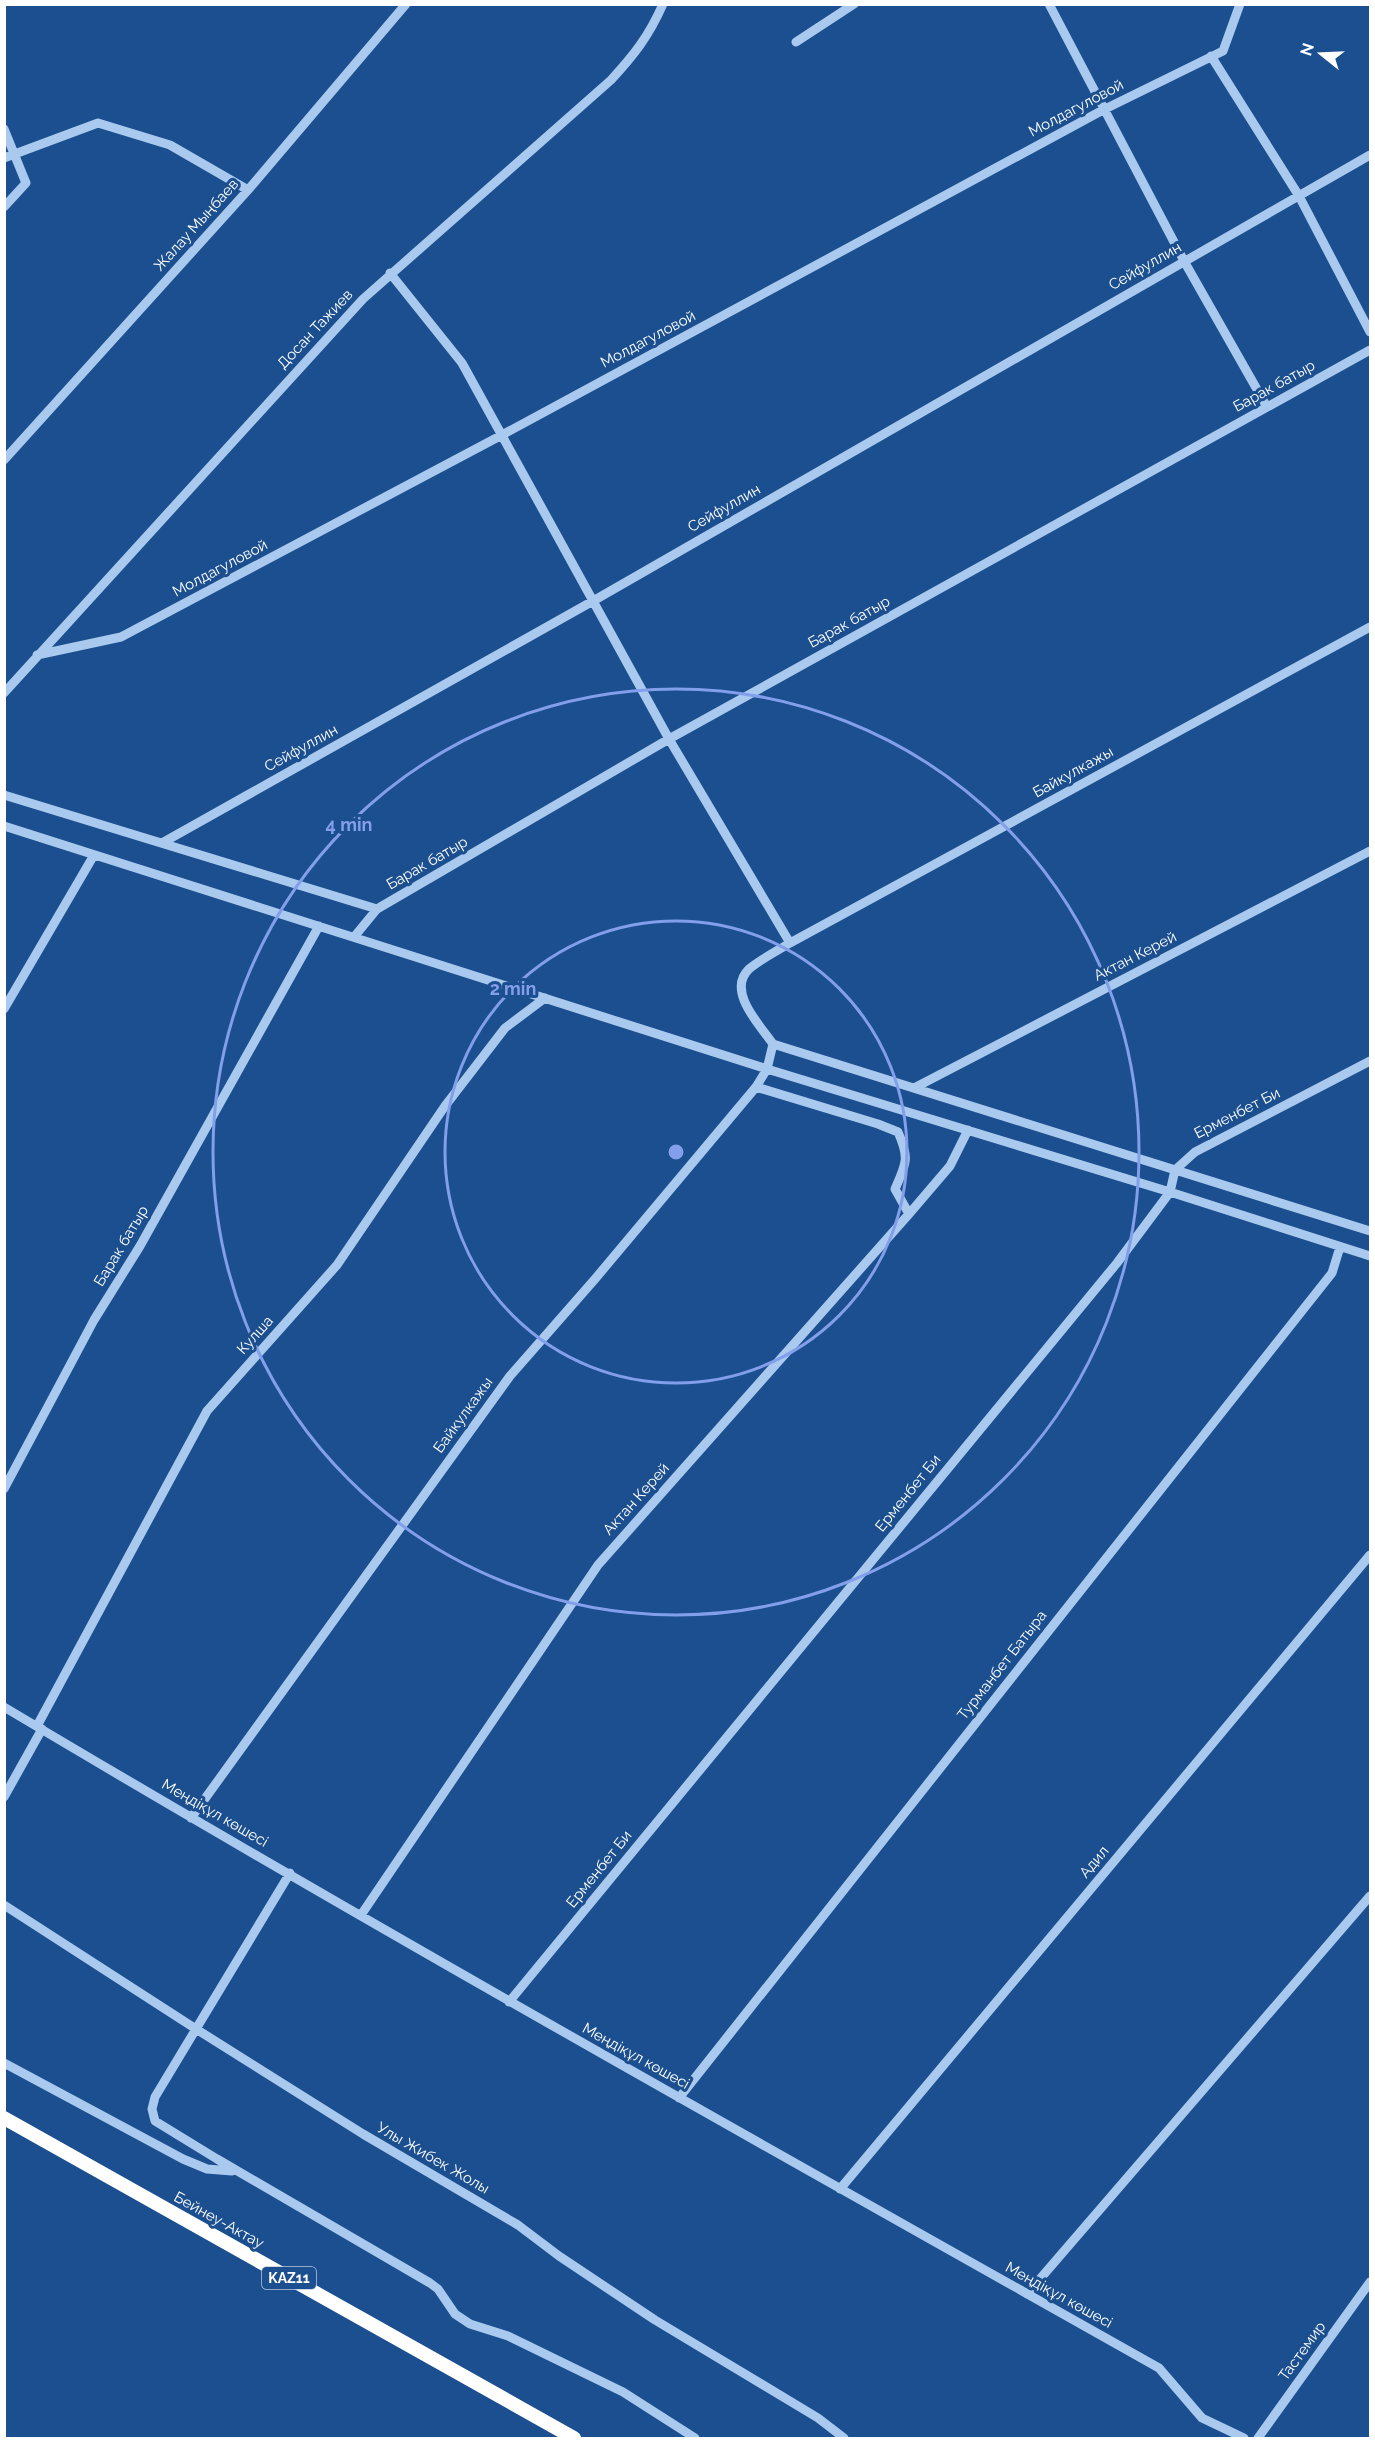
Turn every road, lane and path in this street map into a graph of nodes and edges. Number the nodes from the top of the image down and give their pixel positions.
1 (406, 4) edge
2 (663, 4) edge
3 (854, 4) edge
4 (1049, 4) edge
5 (1240, 4) edge
6 (796, 42) dead end
7 (1211, 56) junction
8 (1103, 110) junction
9 (4, 129) edge
10 (14, 154) junction
11 (1371, 155) edge
12 (4, 158) edge
13 (248, 190) junction
14 (1299, 196) junction
15 (4, 207) edge
16 (1184, 261) junction
17 (390, 273) junction
18 (1371, 332) edge
19 (1371, 350) edge
20 (1268, 407) junction
21 (502, 435) junction
22 (4, 460) edge
23 (593, 601) junction
24 (1371, 627) edge
25 (37, 655) junction
26 (4, 693) edge
27 (669, 739) junction
28 (4, 795) edge
29 (4, 826) edge
30 (162, 843) junction
31 (1371, 851) edge
32 (94, 855) junction
33 (377, 909) junction
34 (319, 926) junction
35 (354, 938) junction
36 (790, 943) junction
37 (545, 998) junction
38 (4, 1009) edge
39 (772, 1044) junction
40 (1371, 1061) edge
41 (767, 1069) junction
42 (756, 1087) junction
43 (914, 1088) junction
44 (968, 1130) junction
45 (1175, 1170) junction
46 (1170, 1192) junction
47 (909, 1214) junction
48 (1371, 1231) edge
49 (1340, 1247) junction
50 (1371, 1256) edge
51 (4, 1489) edge
52 (1371, 1555) edge
53 (4, 1707) edge
54 (39, 1728) junction
55 (4, 1797) edge
56 (191, 1818) junction
57 (290, 1873) junction
58 (1371, 1896) edge
59 (6, 1908) edge
60 (360, 1915) junction
61 (509, 2002) junction
62 (196, 2030) junction
63 (4, 2062) edge
64 (679, 2098) junction
65 (4, 2118) edge
66 (238, 2172) junction
67 (840, 2189) junction
68 (1371, 2282) edge
69 (1027, 2294) junction
70 (574, 2439) edge
71 (695, 2439) edge
72 (844, 2439) edge
73 (1244, 2439) edge
74 (1258, 2439) edge

1 - 13 street, Жалау Мыңбаев
2 - 17 street, Досан Тажиев
3 - 6 street
4 - 8 street
5 - 7 street, Молдагуловой
7 - 8 street, Молдагуловой
7 - 14 street
8 - 16 street
8 - 21 street, Молдагуловой
9 - 10 street
10 - 12 street
10 - 13 street
10 - 15 street
11 - 14 street, Сейфуллин
13 - 22 street, Жалау Мыңбаев
14 - 16 street, Сейфуллин
14 - 18 street
16 - 20 street
16 - 23 street, Сейфуллин
17 - 21 street
17 - 25 street, Досан Тажиев
19 - 20 street, Барак батыр
20 - 27 street, Барак батыр
21 - 23 street
21 - 25 street, Молдагуловой
23 - 27 street
23 - 30 street, Сейфуллин
24 - 36 street, Байкулкажы
25 - 26 street, Досан Тажиев
27 - 33 street, Барак батыр
27 - 36 street
28 - 30 street
29 - 32 street
30 - 33 street
31 - 43 street, Актан Керей
32 - 34 street
32 - 38 street
33 - 35 street, Барак батыр
34 - 35 street
34 - 51 street, Барак батыр
35 - 37 street
36 - 39 street, Байкулкажы
37 - 41 street
37 - 54 street, Кулша
39 - 41 street, Байкулкажы
39 - 43 street
40 - 45 street, Ерменбет Би
41 - 42 street, Байкулкажы
41 - 44 street
42 - 47 street
42 - 56 street, Байкулкажы
43 - 45 street
44 - 46 street
44 - 47 street, Актан Керей
45 - 46 street, Ерменбет Би
45 - 48 street
46 - 49 street
46 - 61 street, Ерменбет Би
47 - 60 street, Актан Керей
49 - 50 street
49 - 64 street, Турманбет Батыра
52 - 67 street, Адил
53 - 54 street, Меңдіқұл көшесі
54 - 55 street, Кулша
54 - 56 street, Меңдіқұл көшесі
56 - 57 street, Меңдіқұл көшесі
57 - 60 street, Меңдіқұл көшесі
57 - 62 street
58 - 69 street
59 - 62 street, Улы Жибек Жолы
60 - 61 street, Меңдіқұл көшесі
61 - 64 street, Меңдіқұл көшесі
62 - 66 street
62 - 72 street, Улы Жибек Жолы
63 - 66 street
64 - 67 street, Меңдіқұл көшесі
65 - 70 highway, Бейнеу-Актау / KAZ11
66 - 71 street
67 - 69 street, Меңдіқұл көшесі
68 - 74 street, Тастемир
69 - 73 street, Меңдіқұл көшесі

